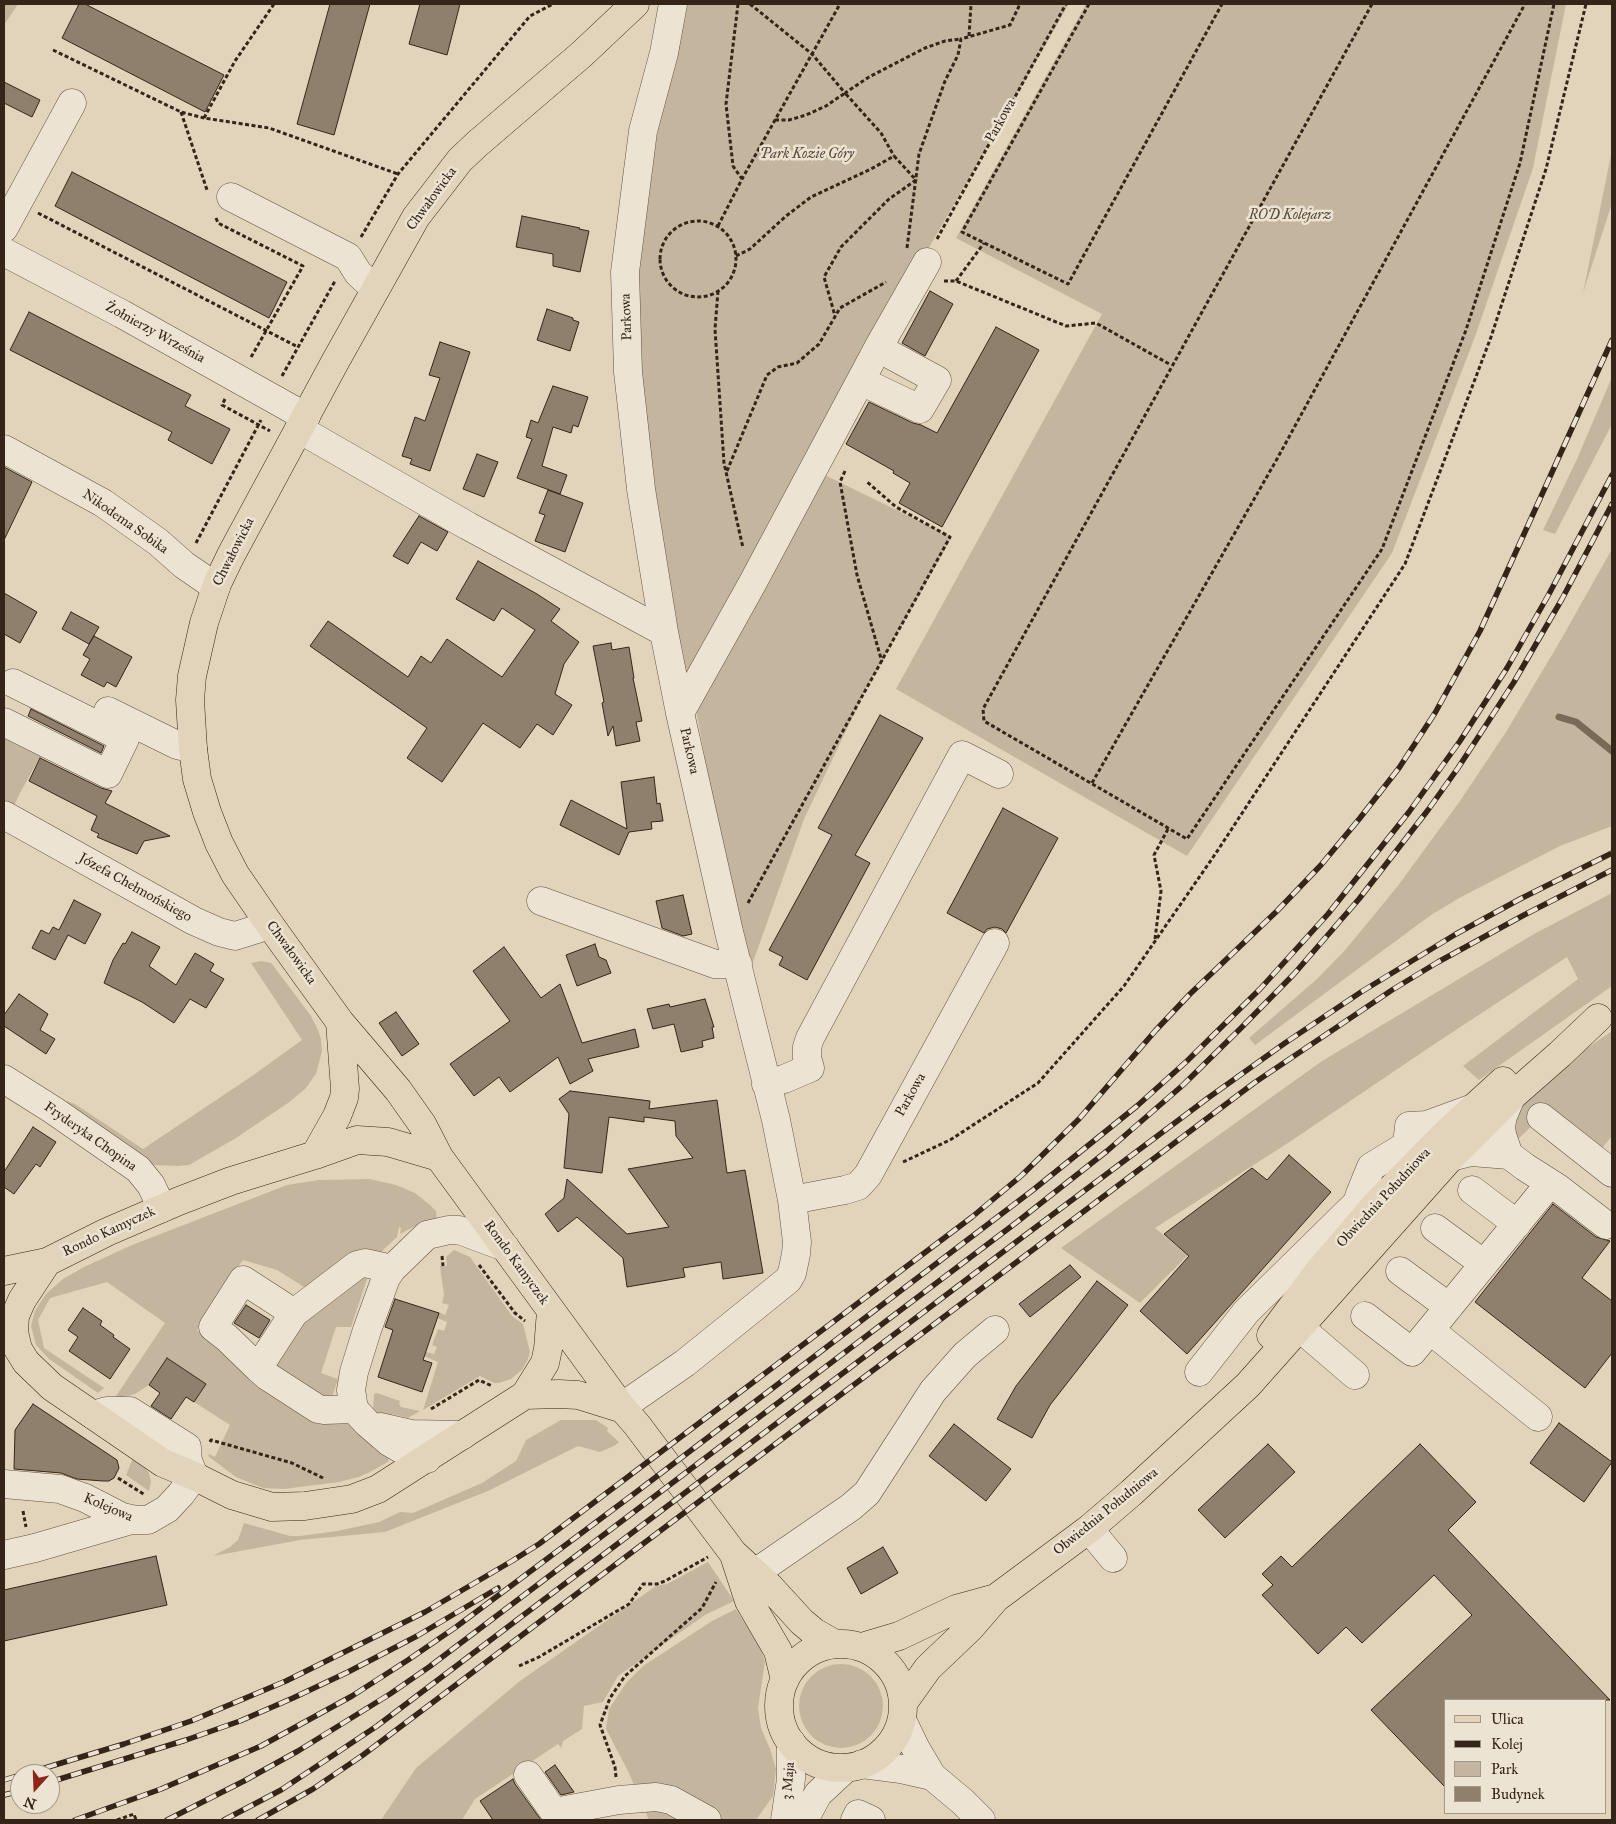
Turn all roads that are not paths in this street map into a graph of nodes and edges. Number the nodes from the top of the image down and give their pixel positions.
1 (635, 4) edge
2 (674, 4) edge
3 (72, 102) dead end
4 (231, 197) dead end
5 (4, 228) edge
6 (4, 252) edge
7 (922, 258) road end
8 (375, 288) junction
9 (878, 348) junction
10 (861, 381) junction
11 (302, 423) junction
12 (4, 449) edge
13 (216, 587) junction
14 (664, 632) junction
15 (8, 692) edge
16 (680, 713) junction
17 (4, 722) edge
18 (135, 734) junction
19 (193, 749) junction
20 (999, 774) dead end
21 (4, 816) edge
22 (540, 901) dead end
23 (270, 925) junction
24 (995, 943) dead end
25 (738, 964) junction
26 (1605, 1013) edge
27 (340, 1022) junction
28 (4, 1079) edge
29 (766, 1084) junction
30 (1511, 1097) junction
31 (1541, 1117) dead end
32 (315, 1155) junction
33 (1509, 1155) junction
34 (1451, 1157) junction
35 (439, 1158) junction
36 (1420, 1160) junction
37 (1612, 1173) edge
38 (1550, 1183) junction
39 (1472, 1190) dead end
40 (792, 1200) junction
41 (162, 1208) junction
42 (1517, 1224) junction
43 (1606, 1225) dead end
44 (1435, 1228) dead end
45 (505, 1247) junction
46 (47, 1262) junction
47 (1484, 1264) junction
48 (392, 1270) junction
49 (4, 1271) edge
50 (1400, 1271) dead end
51 (276, 1302) junction
52 (1449, 1307) junction
53 (551, 1311) junction
54 (1246, 1312) junction
55 (1365, 1316) dead end
56 (1300, 1327) junction
57 (995, 1330) dead end
58 (1430, 1330) junction
59 (1264, 1344) junction
60 (244, 1354) junction
61 (15, 1357) edge
62 (1199, 1372) dead end
63 (1355, 1375) dead end
64 (524, 1395) junction
65 (623, 1409) junction
66 (360, 1416) junction
67 (1538, 1417) dead end
68 (1210, 1418) junction
69 (463, 1435) junction
70 (427, 1459) junction
71 (194, 1476) junction
72 (12, 1484) edge
73 (131, 1520) junction
74 (1089, 1529) junction
75 (4, 1555) edge
76 (1113, 1558) dead end
77 (720, 1561) junction
78 (755, 1573) junction
79 (996, 1598) junction
80 (835, 1644) junction
81 (862, 1647) junction
82 (785, 1680) junction
83 (902, 1711) junction
84 (790, 1742) junction
85 (854, 1766) junction
86 (528, 1775) dead end
87 (932, 1776) junction
88 (706, 1820) edge
89 (785, 1820) edge
90 (804, 1820) edge
91 (855, 1820) edge
92 (871, 1820) edge
93 (981, 1820) edge

1 - 8 main road, Chwałowicka
2 - 14 street, Parkowa
3 - 5 street
4 - 8 street
6 - 11 street, Żołnierzy Września
7 - 9 street, Parkowa
8 - 11 main road, Chwałowicka
9 - 10 street, Parkowa
9 - 10 street
10 - 16 street, Parkowa
11 - 13 main road, Chwałowicka
11 - 14 street
12 - 13 street, Nikodema Sobika
13 - 19 main road, Chwałowicka
14 - 16 street, Parkowa
15 - 18 street
16 - 25 street, Parkowa
17 - 18 street
18 - 19 street
19 - 23 main road, Chwałowicka
20 - 29 street
21 - 23 street, Józefa Chełmońskiego
22 - 25 street
23 - 27 main road, Chwałowicka
24 - 40 street, Parkowa
25 - 29 street, Parkowa
26 - 30 main road, Obwiednia Południowa
26 - 36 main road, Obwiednia Południowa
27 - 32 main road
27 - 35 main road, Chwałowicka
28 - 41 street, Fryderyka Chopina
29 - 40 street, Parkowa
30 - 33 street
30 - 34 main road, Obwiednia Południowa
31 - 37 street
32 - 35 main road, Rondo Kamyczek
32 - 41 main road, Rondo Kamyczek
33 - 34 street
33 - 38 street
34 - 36 main road, Obwiednia Południowa
35 - 45 main road, Rondo Kamyczek
36 - 54 street
36 - 56 main road, Obwiednia Południowa
36 - 59 main road, Obwiednia Południowa
38 - 42 street
38 - 43 street
39 - 42 street
40 - 65 street, Parkowa
41 - 46 main road, Rondo Kamyczek
42 - 47 street
44 - 47 street
45 - 48 street
45 - 53 main road, Rondo Kamyczek
46 - 49 main road
46 - 61 main road, Rondo Kamyczek
47 - 52 street
48 - 51 street
48 - 66 street
50 - 52 street
51 - 60 street
51 - 60 street
52 - 58 street
53 - 64 main road, Rondo Kamyczek
53 - 65 main road
54 - 59 street
54 - 62 street
55 - 58 street
56 - 63 street
56 - 68 main road, Obwiednia Południowa
57 - 78 street
58 - 67 street
59 - 68 main road, Obwiednia Południowa
60 - 66 street
61 - 71 main road, Rondo Kamyczek
64 - 65 main road
64 - 69 main road, Rondo Kamyczek
65 - 77 main road
66 - 69 street
66 - 70 street
68 - 74 main road, Obwiednia Południowa
69 - 70 main road, Rondo Kamyczek
70 - 71 main road, Rondo Kamyczek
71 - 73 street, Kolejowa
72 - 73 street, Kolejowa
73 - 75 street
74 - 76 street
74 - 79 main road, Obwiednia Południowa
77 - 78 main road
77 - 82 main road
78 - 80 main road
79 - 81 main road, Obwiednia Południowa
79 - 83 main road, Obwiednia Południowa
80 - 81 main road
80 - 82 main road
81 - 83 main road
82 - 84 main road
83 - 85 main road
83 - 87 street
84 - 85 main road
84 - 89 street, 3 Maja
85 - 87 street
85 - 90 street, 3 Maja
86 - 88 street
87 - 93 street
91 - 92 street

